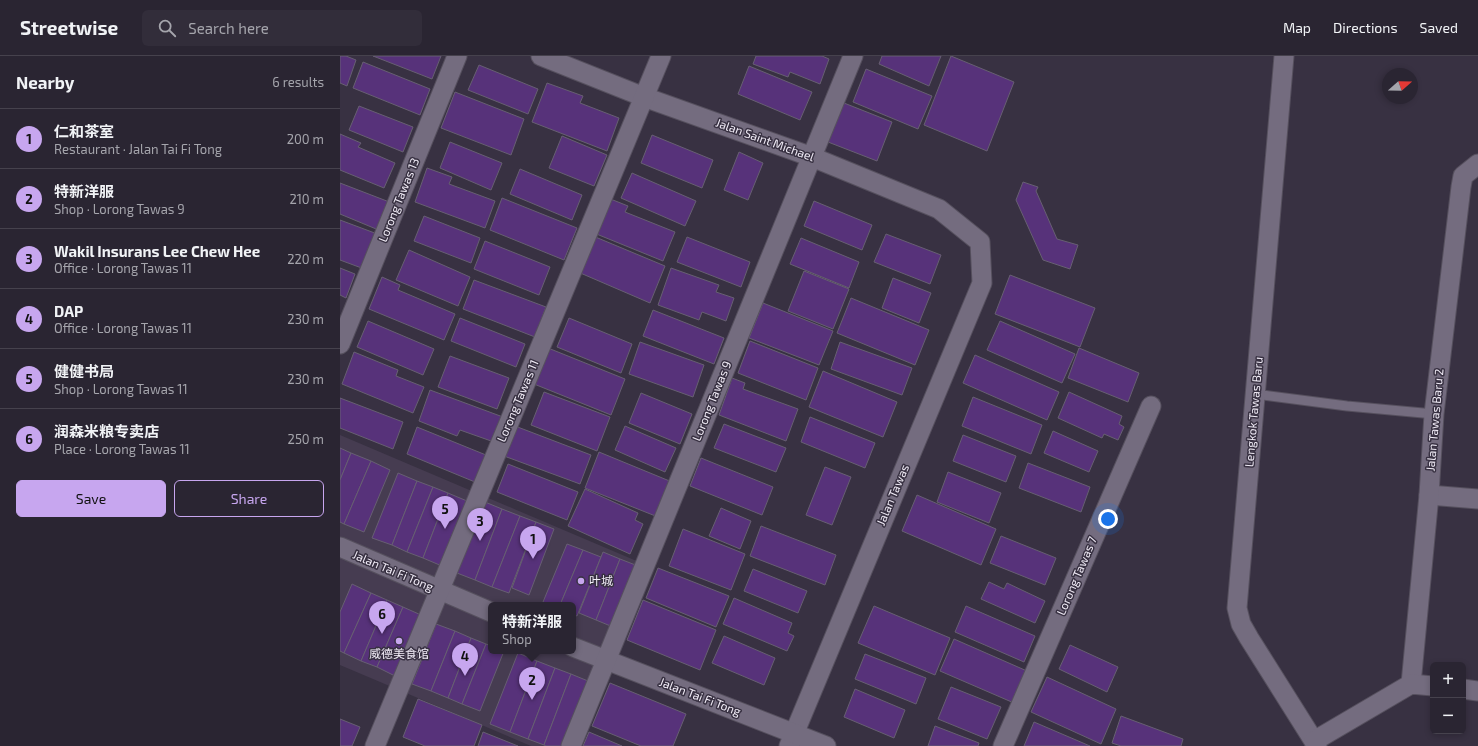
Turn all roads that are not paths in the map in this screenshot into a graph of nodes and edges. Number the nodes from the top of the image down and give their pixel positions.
1 (457, 56) edge
2 (541, 56) edge
3 (661, 56) edge
4 (853, 56) edge
5 (1284, 56) edge
6 (644, 97) junction
7 (812, 157) junction
8 (1478, 164) edge
9 (980, 242) joint
10 (340, 344) edge
11 (1255, 394) junction
12 (1151, 406) dead end
13 (1434, 414) junction
14 (1429, 495) junction
15 (1478, 499) edge
16 (340, 547) edge
17 (440, 591) junction
18 (488, 611) edge
19 (576, 648) edge
20 (607, 661) junction
21 (1411, 684) junction
22 (1430, 686) edge
23 (1466, 690) edge
24 (1478, 691) edge
25 (791, 740) edge
26 (1315, 743) edge
27 (375, 746) edge
28 (571, 746) edge
29 (826, 746) edge
30 (1003, 746) edge

1 - 10 street, Lorong Tawas 13
2 - 6 street, Jalan Saint Michael
3 - 6 street, Lorong Tawas 11
4 - 7 street, Lorong Tawas 9
5 - 11 street, Lengkok Tawas Baru
6 - 7 street, Jalan Saint Michael
6 - 17 street, Lorong Tawas 11
7 - 9 street, Jalan Saint Michael
7 - 20 street, Lorong Tawas 9
8 - 13 street, Jalan Tawas Baru 2
9 - 25 street, Jalan Tawas
11 - 13 lane
11 - 26 street, Lengkok Tawas Baru
12 - 30 street, Lorong Tawas 7
13 - 14 street, Jalan Tawas Baru 2
14 - 15 street
14 - 21 street, Jalan Tawas Baru 2
16 - 17 street, Jalan Tai Fi Tong
17 - 18 street, Jalan Tai Fi Tong
17 - 27 street, Lorong Tawas 11
19 - 20 street, Jalan Tai Fi Tong
20 - 25 street, Jalan Tai Fi Tong
20 - 28 street, Lorong Tawas 9
21 - 22 street
21 - 26 street
23 - 24 street
25 - 29 street, Jalan Tai Fi Tong

